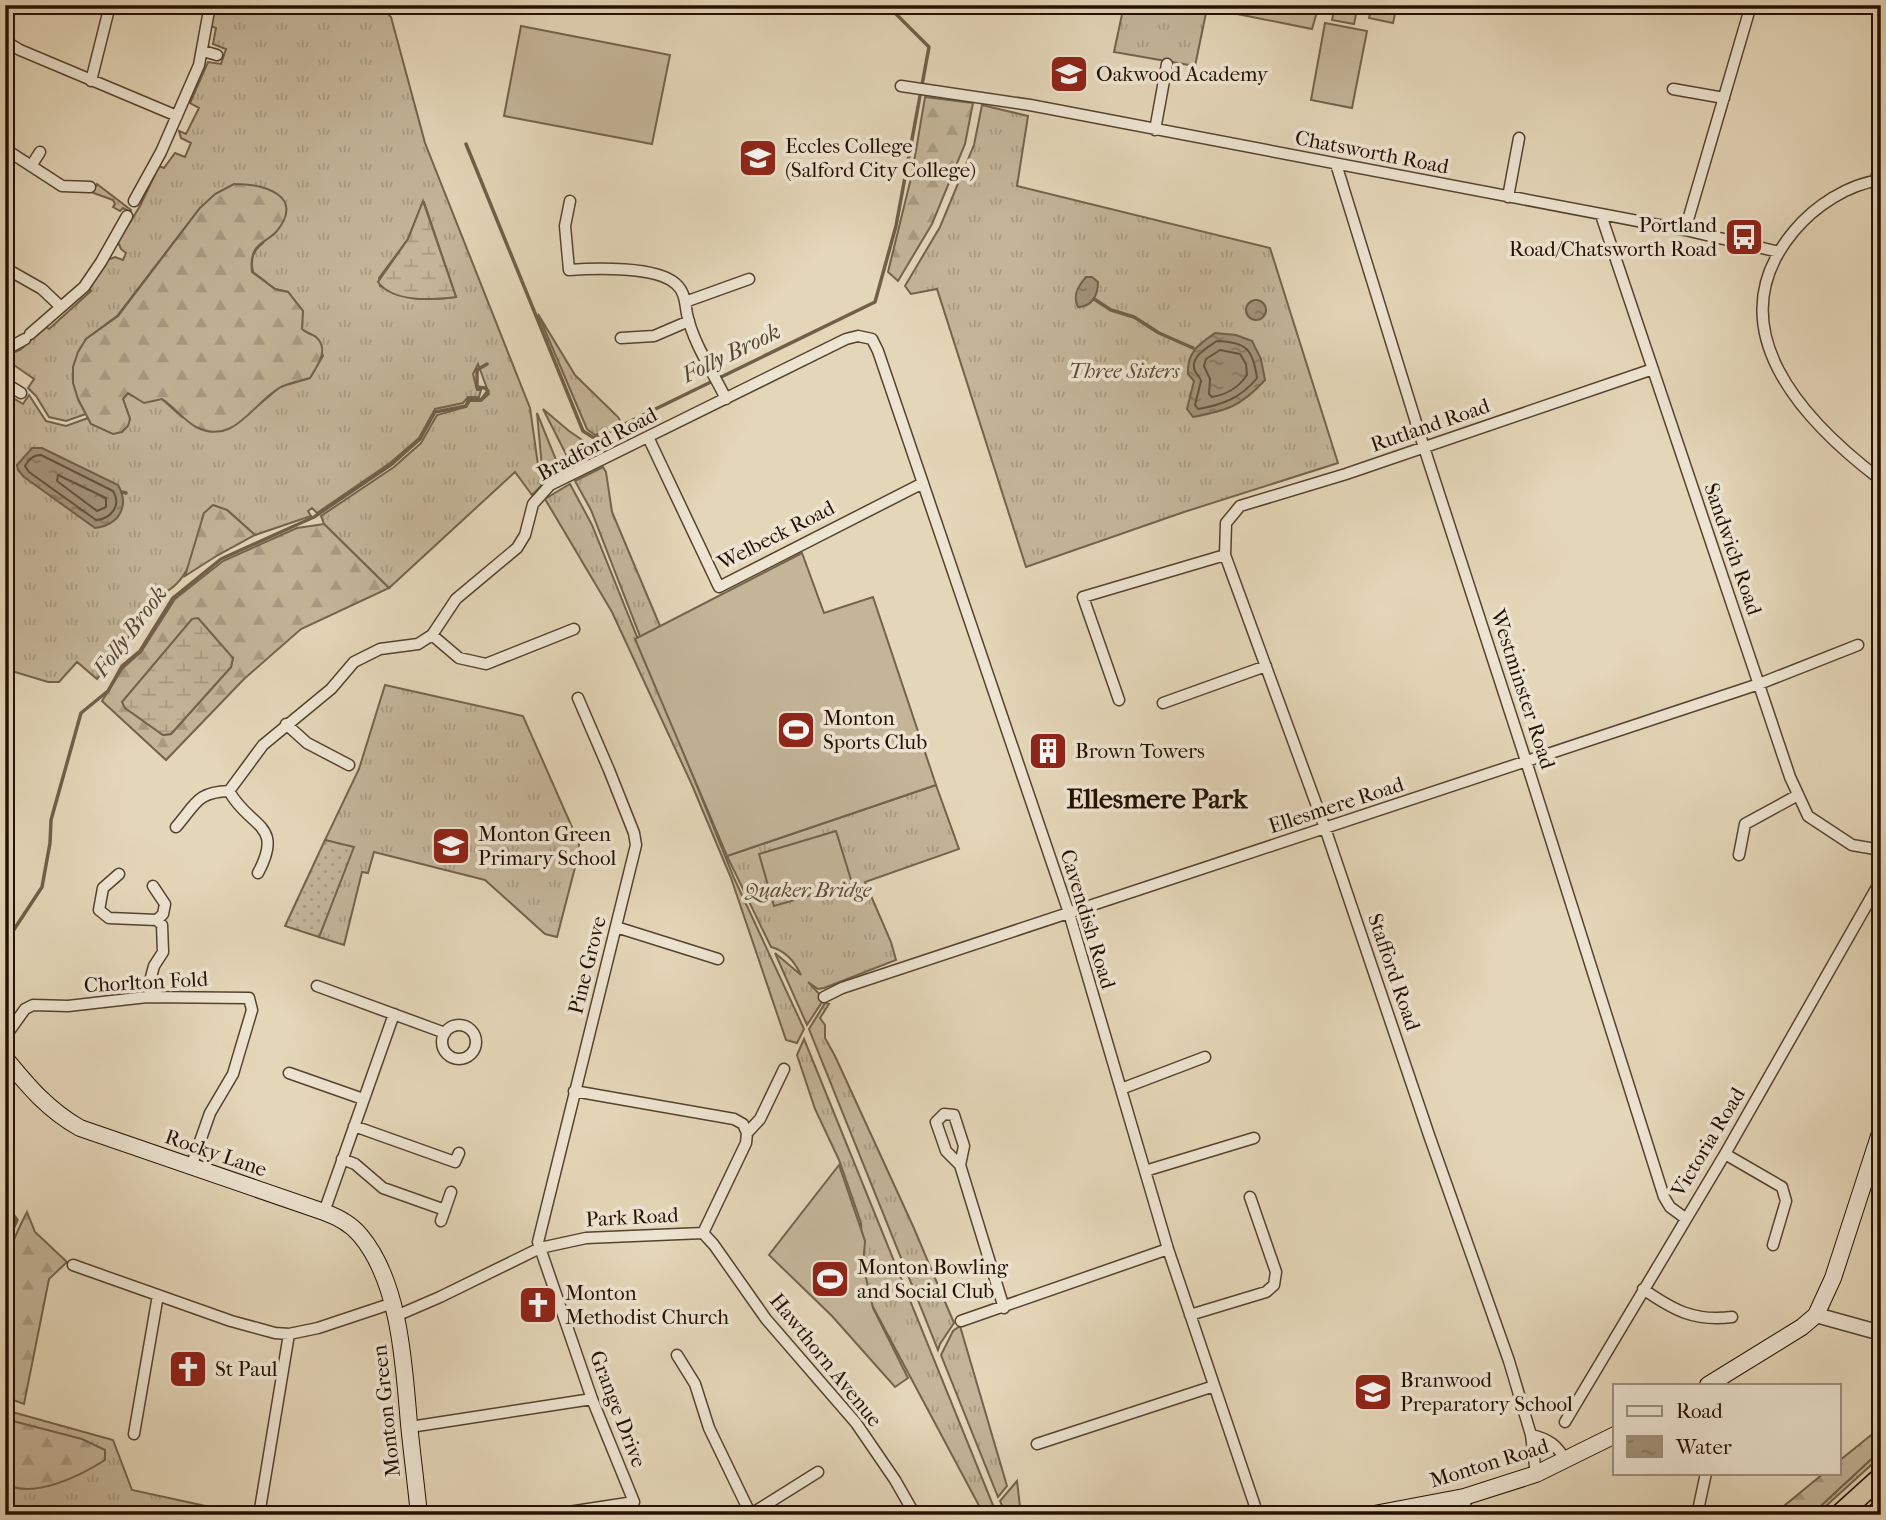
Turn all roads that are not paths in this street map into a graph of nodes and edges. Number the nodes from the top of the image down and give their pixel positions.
1 (96, 5) edge
2 (211, 5) edge
3 (1751, 5) edge
4 (109, 7) edge
5 (5, 41) edge
6 (203, 51) junction
7 (216, 55) dead end
8 (1167, 64) dead end
9 (91, 81) junction
10 (905, 86) dead end
11 (1673, 89) dead end
12 (1724, 98) junction
13 (177, 116) junction
14 (1154, 131) junction
15 (1519, 138) dead end
16 (5, 149) edge
17 (40, 152) dead end
18 (1881, 156) edge
19 (1336, 164) junction
20 (31, 166) junction
21 (1879, 180) edge
22 (90, 187) dead end
23 (1508, 197) junction
24 (134, 201) dead end
25 (570, 201) dead end
26 (1601, 215) junction
27 (127, 216) dead end
28 (1685, 230) junction
29 (109, 248) junction
30 (1779, 252) junction
31 (121, 254) dead end
32 (5, 268) edge
33 (749, 279) dead end
34 (685, 302) junction
35 (61, 307) junction
36 (689, 321) junction
37 (621, 338) dead end
38 (872, 339) joint
39 (5, 350) edge
40 (1653, 369) junction
41 (6, 385) edge
42 (21, 393) dead end
43 (726, 398) junction
44 (648, 437) junction
45 (1424, 447) junction
46 (1881, 480) edge
47 (923, 483) junction
48 (1226, 523) joint
49 (1225, 555) junction
50 (574, 629) dead end
51 (432, 635) junction
52 (1858, 645) dead end
53 (1266, 666) junction
54 (1759, 684) junction
55 (578, 698) dead end
56 (1119, 700) dead end
57 (1163, 703) dead end
58 (286, 724) junction
59 (1526, 761) junction
60 (349, 765) dead end
61 (229, 791) junction
62 (1798, 795) junction
63 (176, 827) dead end
64 (1325, 828) junction
65 (1881, 850) edge
66 (1739, 855) dead end
67 (258, 873) dead end
68 (118, 874) dead end
69 (1881, 880) edge
70 (153, 886) dead end
71 (1069, 914) junction
72 (157, 920) junction
73 (616, 927) junction
74 (718, 959) dead end
75 (317, 986) dead end
76 (157, 996) junction
77 (824, 997) dead end
78 (394, 1014) junction
79 (445, 1033) dead end
80 (5, 1037) edge
81 (5, 1058) edge
82 (1205, 1058) dead end
83 (783, 1069) dead end
84 (289, 1073) dead end
85 (1121, 1089) junction
86 (574, 1091) junction
87 (363, 1099) junction
88 (354, 1126) junction
89 (1881, 1130) edge
90 (747, 1133) junction
91 (1254, 1138) dead end
92 (1878, 1151) edge
93 (459, 1153) dead end
94 (1725, 1154) junction
95 (342, 1159) junction
96 (960, 1165) dead end
97 (191, 1167) junction
98 (1145, 1171) junction
99 (451, 1192) dead end
100 (1250, 1197) dead end
101 (324, 1212) junction
102 (1685, 1218) junction
103 (702, 1233) junction
104 (1773, 1245) dead end
105 (540, 1248) junction
106 (1168, 1249) junction
107 (74, 1265) dead end
108 (1643, 1290) junction
109 (158, 1295) junction
110 (1004, 1308) junction
111 (394, 1310) junction
112 (1190, 1315) junction
113 (1816, 1315) junction
114 (1732, 1317) dead end
115 (961, 1321) dead end
116 (1881, 1333) edge
117 (289, 1334) junction
118 (677, 1355) dead end
119 (1714, 1384) edge
120 (1214, 1386) junction
121 (592, 1399) junction
122 (1565, 1422) dead end
123 (410, 1427) junction
124 (1042, 1429) dead end
125 (134, 1434) dead end
126 (1531, 1435) junction
127 (1613, 1436) edge
128 (1566, 1461) junction
129 (818, 1472) dead end
130 (1536, 1474) junction
131 (1706, 1474) edge
132 (1881, 1477) edge
133 (1464, 1497) junction
134 (1881, 1509) edge
135 (751, 1514) edge
136 (259, 1515) edge
137 (419, 1515) edge
138 (549, 1515) edge
139 (915, 1515) edge
140 (1258, 1515) edge
141 (1369, 1515) edge
142 (1467, 1515) edge
143 (1698, 1515) edge
144 (1839, 1515) edge
145 (1875, 1515) edge

1 - 4 street
2 - 6 street
3 - 12 street
4 - 9 street
5 - 9 street
6 - 7 street
6 - 13 street
8 - 14 street
9 - 13 street
10 - 14 street, Chatsworth Road
11 - 12 street
12 - 28 street
13 - 24 street
14 - 19 street, Chatsworth Road
15 - 23 street
16 - 20 street
17 - 20 street
18 - 21 street
19 - 23 street, Chatsworth Road
19 - 45 street, Westminster Road
20 - 22 street
21 - 30 street
23 - 26 street, Chatsworth Road
25 - 34 street
26 - 28 street, Chatsworth Road
26 - 40 street, Sandwich Road
27 - 29 street
28 - 30 street, Chatsworth Road
29 - 31 street
29 - 35 street
30 - 46 street
32 - 35 street
33 - 34 street
34 - 36 street
35 - 39 street
36 - 37 street
36 - 43 street
38 - 43 street, Bradford Road
38 - 47 street, Cavendish Road
40 - 45 street, Rutland Road
40 - 54 street, Sandwich Road
41 - 42 street
43 - 44 street, Bradford Road
44 - 47 street, Welbeck Road
44 - 51 street, Bradford Road
45 - 48 street, Rutland Road
45 - 59 street, Westminster Road
47 - 71 street, Cavendish Road
48 - 49 street, Stafford Road
49 - 53 street, Stafford Road
49 - 56 street
50 - 51 street
51 - 58 street
52 - 54 street, Ellesmere Road
53 - 57 street
53 - 64 street, Stafford Road
54 - 59 street, Ellesmere Road
54 - 62 street, Sandwich Road
55 - 73 street, Pine Grove
58 - 60 street
58 - 61 street
59 - 64 street, Ellesmere Road
59 - 102 street, Westminster Road
61 - 63 street
61 - 67 street
62 - 65 street, Sandwich Road
62 - 66 street
64 - 71 street, Ellesmere Road
64 - 126 street, Stafford Road
68 - 72 street
69 - 94 street, Victoria Road
70 - 72 street
71 - 77 street, Ellesmere Road
71 - 85 street, Cavendish Road
72 - 76 street
73 - 74 street
73 - 86 street, Pine Grove
75 - 78 street
76 - 80 street, Chorlton Fold
76 - 97 street, Chorlton Fold
78 - 79 street
78 - 87 street
81 - 97 main road, Rocky Lane
82 - 85 street
83 - 90 street, Park Road
84 - 87 street
85 - 98 street, Cavendish Road
86 - 90 street
86 - 105 street, Pine Grove
87 - 88 street
88 - 93 street
88 - 95 street
89 - 92 main road
90 - 103 street, Park Road
91 - 98 street
92 - 113 main road
94 - 102 street, Victoria Road
94 - 104 street
95 - 99 street
95 - 101 street
96 - 110 street
97 - 101 main road, Rocky Lane
98 - 106 street, Cavendish Road
100 - 112 street
101 - 111 main road, Rocky Lane
102 - 108 street, Victoria Road
103 - 105 street, Park Road
103 - 139 street, Hawthorn Avenue
105 - 111 street, Park Road
105 - 121 street, Grange Drive
106 - 110 street
106 - 112 street, Cavendish Road
107 - 109 street
108 - 114 street
108 - 122 street, Victoria Road
109 - 117 street
109 - 125 street
110 - 115 street
111 - 117 street, Park Road
111 - 123 main road, Monton Green
112 - 120 street, Cavendish Road
113 - 116 street
113 - 119 main road
117 - 136 street
118 - 135 street
120 - 124 street
120 - 140 street, Cavendish Road
121 - 123 street
121 - 138 street, Grange Drive
123 - 137 main road, Monton Green
126 - 128 street
126 - 130 street, Stafford Road
127 - 128 main road, Monton Road
128 - 130 main road, Monton Road
129 - 135 street
130 - 133 main road, Monton Road
131 - 143 street
132 - 144 highway
133 - 141 main road, Monton Road
133 - 142 street
134 - 145 highway

